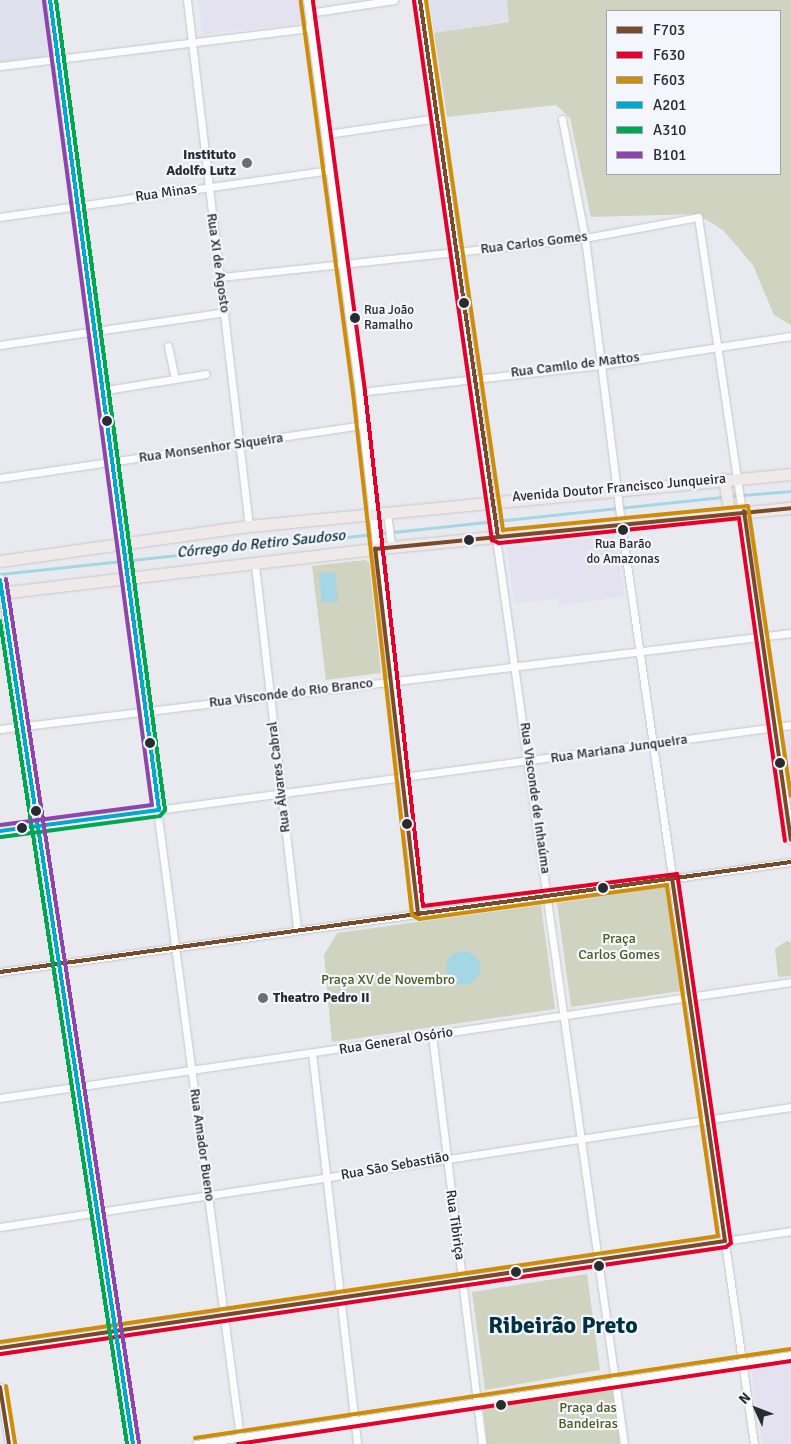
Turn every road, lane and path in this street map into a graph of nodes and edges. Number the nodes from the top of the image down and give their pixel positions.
1 (50, 0) edge
2 (187, 0) edge
3 (308, 0) edge
4 (394, 0) edge
5 (420, 0) edge
6 (309, 13) junction
7 (311, 28) junction
8 (192, 43) junction
9 (57, 59) junction
10 (0, 66) edge
11 (438, 118) junction
12 (562, 119) dead end
13 (327, 134) junction
14 (331, 170) junction
15 (208, 188) junction
16 (76, 205) junction
17 (0, 217) edge
18 (585, 238) junction
19 (458, 252) junction
20 (342, 262) junction
21 (221, 277) junction
22 (225, 312) junction
23 (93, 332) junction
24 (791, 336) edge
25 (718, 344) junction
26 (0, 345) edge
27 (168, 346) dead end
28 (601, 364) junction
29 (206, 374) dead end
30 (475, 377) junction
31 (175, 379) junction
32 (100, 391) junction
33 (359, 392) junction
34 (362, 425) junction
35 (240, 445) junction
36 (110, 463) junction
37 (791, 474) edge
38 (0, 478) edge
39 (724, 482) junction
40 (738, 482) junction
41 (617, 492) junction
42 (494, 504) junction
43 (743, 508) junction
44 (791, 508) edge
45 (728, 510) junction
46 (388, 515) junction
47 (371, 517) junction
48 (620, 519) junction
49 (249, 526) junction
50 (498, 533) junction
51 (391, 544) junction
52 (121, 545) junction
53 (375, 545) junction
54 (0, 561) edge
55 (255, 565) junction
56 (124, 573) junction
57 (1, 588) edge
58 (791, 633) edge
59 (762, 636) junction
60 (641, 651) junction
61 (516, 665) junction
62 (390, 681) junction
63 (270, 696) junction
64 (144, 711) junction
65 (791, 725) edge
66 (23, 726) junction
67 (775, 728) junction
68 (0, 729) edge
69 (654, 745) junction
70 (530, 761) junction
71 (403, 778) junction
72 (282, 794) junction
73 (158, 810) junction
74 (37, 826) junction
75 (0, 831) edge
76 (791, 840) edge
77 (791, 862) edge
78 (672, 878) junction
79 (548, 895) junction
80 (418, 913) junction
81 (297, 929) junction
82 (176, 947) junction
83 (59, 964) junction
84 (0, 972) edge
85 (791, 982) edge
86 (689, 997) junction
87 (565, 1016) junction
88 (432, 1035) junction
89 (312, 1053) junction
90 (192, 1070) junction
91 (78, 1088) junction
92 (0, 1098) edge
93 (791, 1107) edge
94 (708, 1119) junction
95 (582, 1138) junction
96 (445, 1157) junction
97 (326, 1178) junction
98 (209, 1195) junction
99 (97, 1211) junction
100 (0, 1227) edge
101 (791, 1231) edge
102 (725, 1241) junction
103 (599, 1260) junction
104 (462, 1281) junction
105 (340, 1299) junction
106 (224, 1316) junction
107 (116, 1332) junction
108 (0, 1348) edge
109 (791, 1355) edge
110 (741, 1362) junction
111 (615, 1381) junction
112 (0, 1387) edge
113 (477, 1404) junction
114 (354, 1423) junction
115 (240, 1441) edge
116 (9, 1444) edge
117 (133, 1444) edge
118 (196, 1444) edge
119 (357, 1444) edge
120 (482, 1444) edge
121 (624, 1444) edge
122 (754, 1444) edge

1 - 9 street, Rua Amador Bueno
2 - 8 street, Rua XI de Agosto
3 - 6 street
4 - 6 street
5 - 11 street, Rua Visconde de Inhaúma
6 - 7 street
7 - 8 street
7 - 13 street
8 - 9 street
8 - 15 street, Rua XI de Agosto
9 - 10 street
9 - 16 street, Rua Amador Bueno
11 - 13 street
11 - 19 street, Rua Visconde de Inhaúma
12 - 18 street
13 - 14 street
14 - 15 street, Rua Minas
14 - 20 street
15 - 16 street, Rua Minas
15 - 21 street, Rua XI de Agosto
16 - 17 street, Rua Minas
16 - 23 street, Rua Amador Bueno
18 - 19 street, Rua Carlos Gomes
18 - 25 street, Rua Carlos Gomes
18 - 28 street
19 - 20 street, Rua Carlos Gomes
19 - 30 street, Rua Visconde de Inhaúma
20 - 21 street, Rua Carlos Gomes
20 - 33 street
21 - 22 street, Rua XI de Agosto
22 - 23 street
22 - 35 street, Rua XI de Agosto
23 - 26 street
23 - 32 street, Rua Amador Bueno
24 - 25 street, Rua Camilo de Mattos
25 - 28 street, Rua Camilo de Mattos
25 - 40 street
27 - 31 street
28 - 30 street, Rua Camilo de Mattos
28 - 41 street
29 - 31 street
30 - 33 street, Rua Camilo de Mattos
30 - 42 street, Rua Visconde de Inhaúma
31 - 32 street
32 - 36 street, Rua Amador Bueno
33 - 34 street
34 - 35 street, Rua Monsenhor Siqueira
34 - 47 street
35 - 36 street, Rua Monsenhor Siqueira
35 - 49 street, Rua XI de Agosto
36 - 38 street, Rua Monsenhor Siqueira
36 - 52 street, Rua Amador Bueno
37 - 40 main road, Avenida Doutor Francisco Junqueira
39 - 40 main road, Avenida Doutor Francisco Junqueira
39 - 41 main road, Avenida Doutor Francisco Junqueira
39 - 45 main road
40 - 43 street
41 - 42 main road, Avenida Doutor Francisco Junqueira
41 - 48 street
42 - 46 main road, Avenida Doutor Francisco Junqueira
42 - 50 street, Rua Visconde de Inhaúma
43 - 44 main road
43 - 45 main road
43 - 59 street
45 - 48 main road
46 - 47 main road, Avenida Doutor Francisco Junqueira
46 - 51 street
47 - 49 main road, Avenida Doutor Francisco Junqueira
47 - 53 street
48 - 50 main road
48 - 60 street
49 - 52 main road, Avenida Doutor Francisco Junqueira
50 - 51 main road
50 - 61 street, Rua Visconde de Inhaúma
51 - 53 main road
52 - 54 main road, Avenida Doutor Francisco Junqueira
52 - 56 street, Rua Amador Bueno
53 - 55 main road
53 - 62 street
55 - 56 main road
55 - 63 street, Rua Álvares Cabral
56 - 57 main road
56 - 64 street, Rua Amador Bueno
57 - 66 street
58 - 59 street, Rua Visconde do Rio Branco
59 - 60 street, Rua Visconde do Rio Branco
59 - 67 street
60 - 61 street, Rua Visconde do Rio Branco
60 - 69 street
61 - 62 street, Rua Visconde do Rio Branco
61 - 70 street, Rua Visconde de Inhaúma
62 - 63 street, Rua Visconde do Rio Branco
62 - 71 street
63 - 64 street, Rua Visconde do Rio Branco
63 - 72 street, Rua Álvares Cabral
64 - 66 street, Rua Visconde do Rio Branco
64 - 73 street, Rua Amador Bueno
65 - 67 street, Rua Mariana Junqueira
66 - 68 street, Rua Visconde do Rio Branco
66 - 74 street
67 - 69 street, Rua Mariana Junqueira
67 - 76 street
69 - 70 street, Rua Mariana Junqueira
69 - 78 street
70 - 71 street, Rua Mariana Junqueira
70 - 79 street, Rua Visconde de Inhaúma
71 - 72 street, Rua Mariana Junqueira
71 - 80 street
72 - 73 street, Rua Mariana Junqueira
72 - 81 street, Rua Álvares Cabral
73 - 74 street, Rua Mariana Junqueira
73 - 82 street, Rua Amador Bueno
74 - 75 street, Rua Mariana Junqueira
74 - 83 street
77 - 78 street
78 - 79 street
78 - 86 street
79 - 80 street
79 - 87 street, Rua Visconde de Inhaúma
80 - 81 street
81 - 82 street
82 - 83 street
82 - 90 street, Rua Amador Bueno
83 - 84 street
83 - 91 street
85 - 86 street, Rua General Osório
86 - 87 street, Rua General Osório
86 - 94 street
87 - 88 street, Rua General Osório
87 - 95 street, Rua Visconde de Inhaúma
88 - 89 street, Rua General Osório
88 - 96 street, Rua Tibiriça
89 - 90 street, Rua General Osório
89 - 97 street
90 - 91 street, Rua General Osório
90 - 98 street, Rua Amador Bueno
91 - 92 street, Rua General Osório
91 - 99 street
93 - 94 street, Rua São Sebastião
94 - 95 street, Rua São Sebastião
94 - 102 street
95 - 96 street, Rua São Sebastião
95 - 103 street, Rua Visconde de Inhaúma
96 - 97 street, Rua São Sebastião
96 - 104 street, Rua Tibiriça
97 - 98 street, Rua São Sebastião
97 - 105 street
98 - 99 street, Rua São Sebastião
98 - 106 street, Rua Amador Bueno
99 - 100 street, Rua São Sebastião
99 - 107 street
101 - 102 street
102 - 103 street
102 - 110 street
103 - 104 street
103 - 111 street, Rua Visconde de Inhaúma
104 - 105 street
104 - 113 street, Rua Tibiriça
105 - 106 street
105 - 114 street
106 - 107 street
106 - 115 street, Rua Amador Bueno
107 - 108 street
107 - 117 street
109 - 110 street
110 - 111 street
110 - 122 street
111 - 113 street
111 - 121 street, Rua Visconde de Inhaúma
112 - 116 street
113 - 114 street
113 - 120 street, Rua Tibiriça
114 - 115 street
114 - 119 street
115 - 118 street

